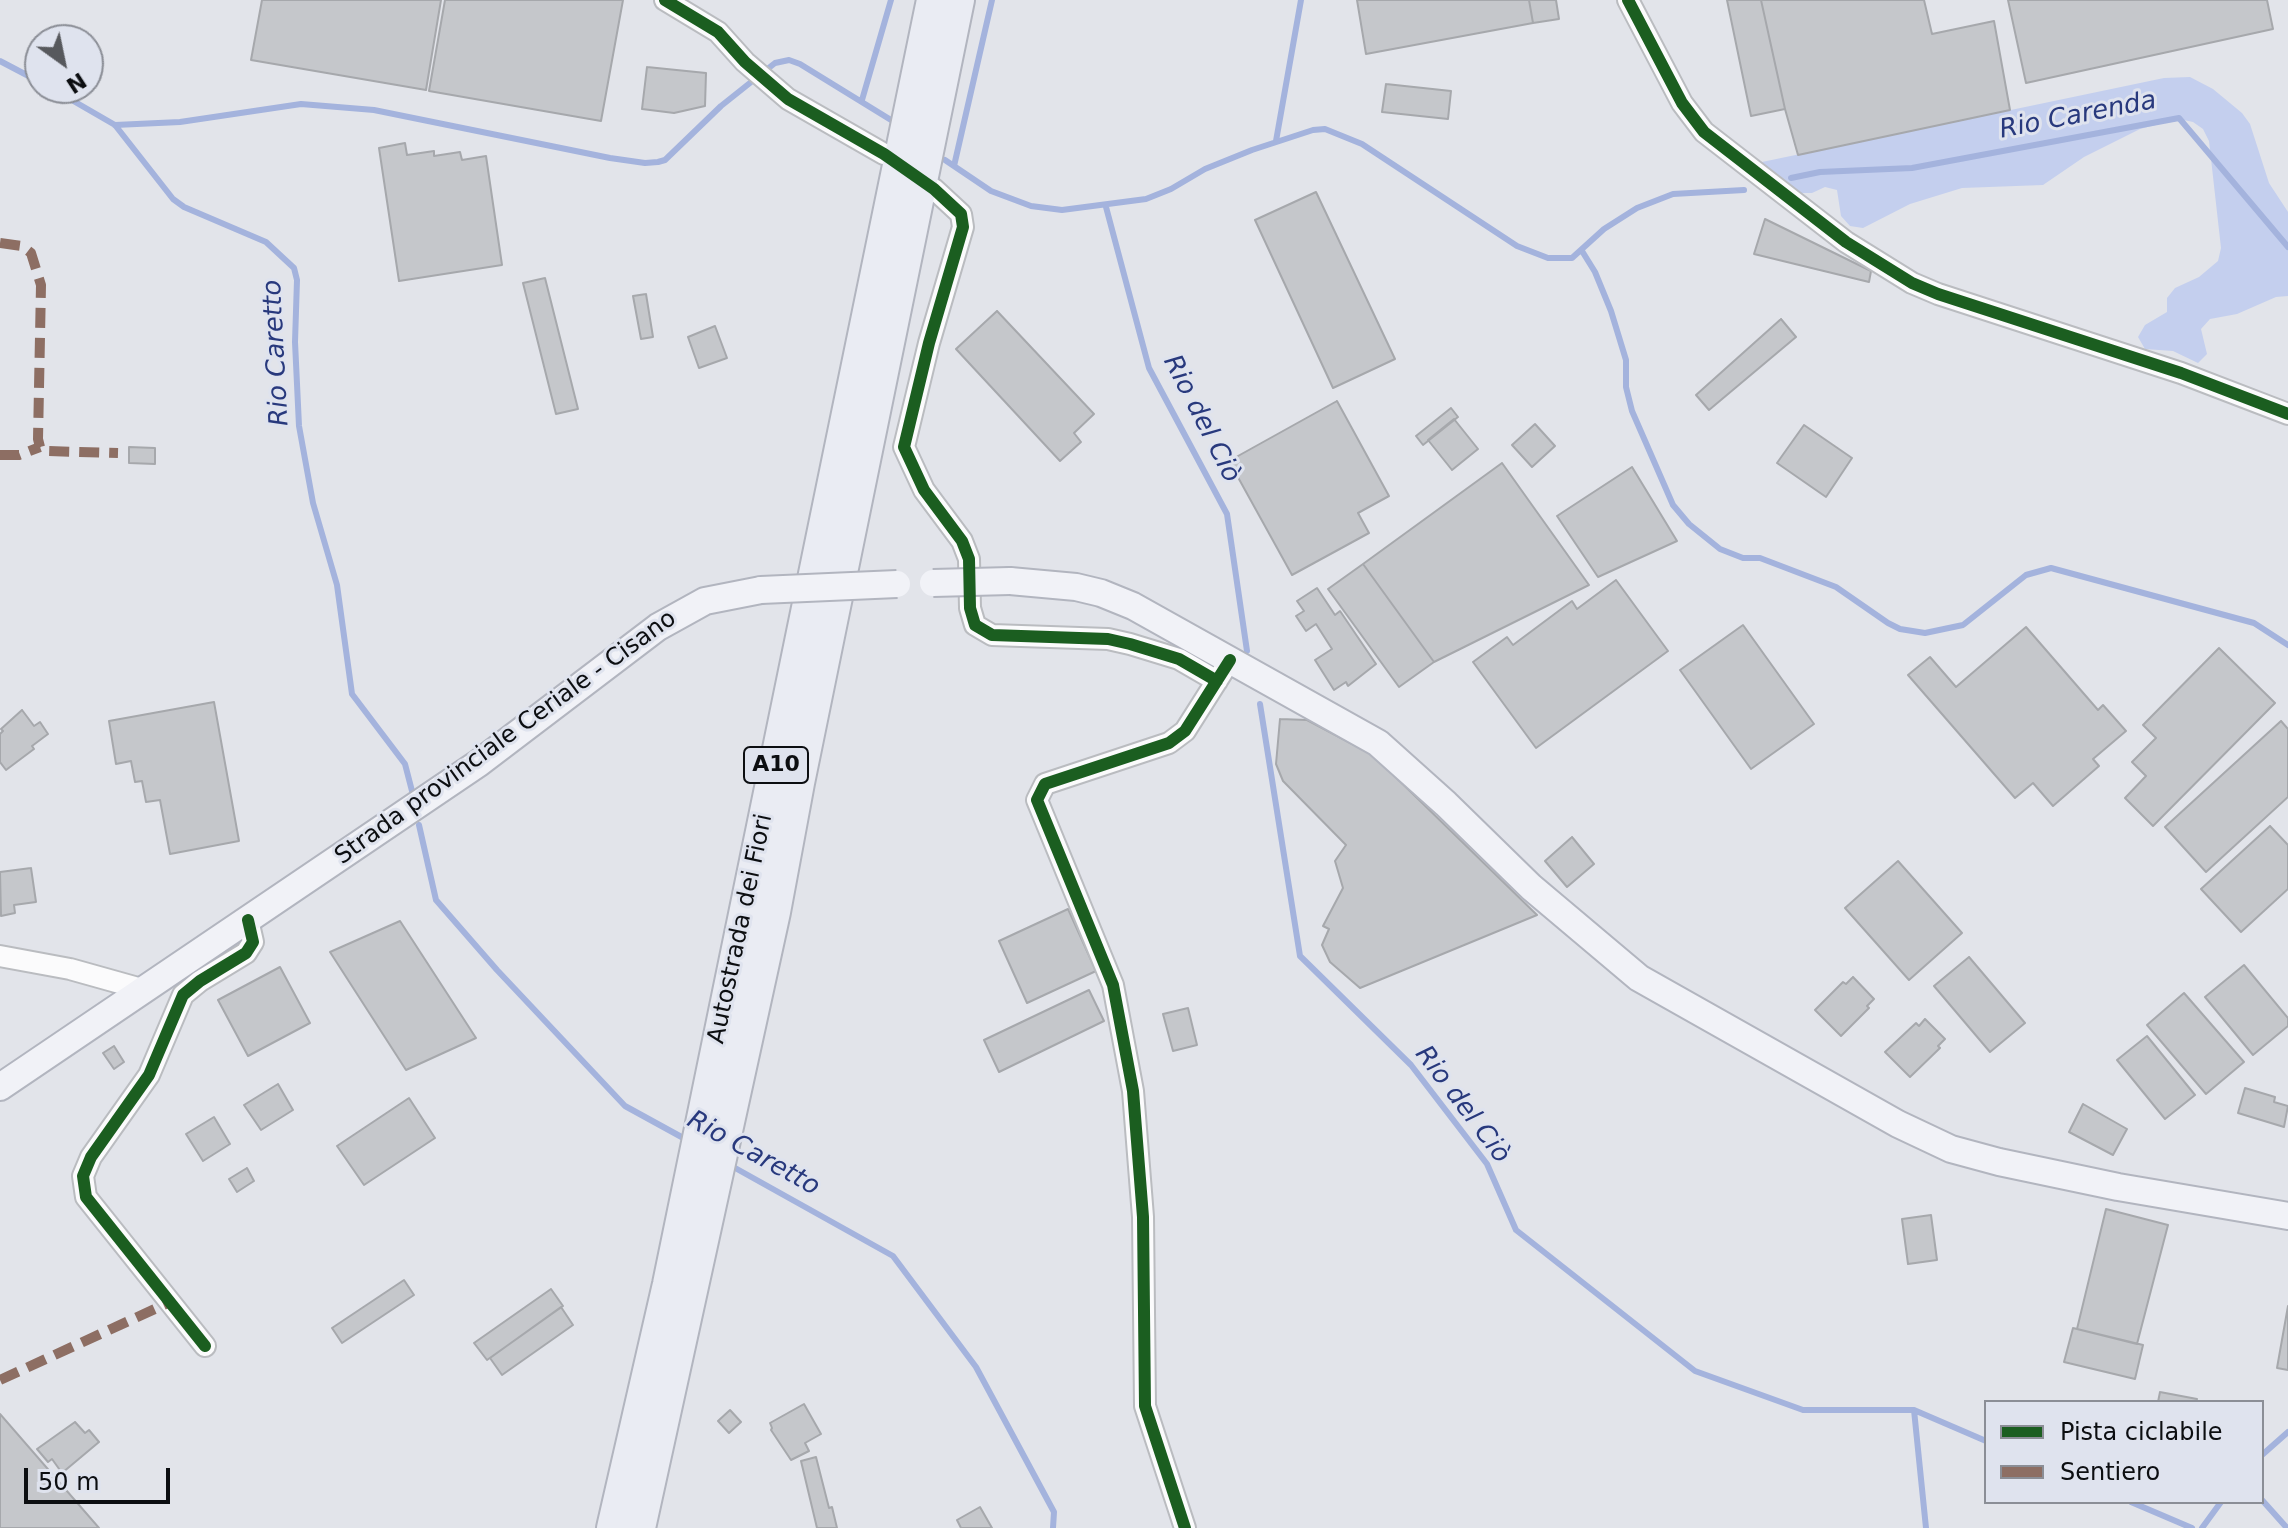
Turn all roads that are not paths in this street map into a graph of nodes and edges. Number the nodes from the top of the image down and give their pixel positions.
1 (665, 0) edge
2 (932, 0) edge
3 (959, 0) edge
4 (1628, 0) edge
5 (884, 154) dead end
6 (934, 189) dead end
7 (2288, 414) edge
8 (1224, 670) junction
9 (248, 920) junction
10 (0, 956) edge
11 (145, 990) junction
12 (0, 1087) edge
13 (2288, 1216) edge
14 (205, 1346) dead end
15 (612, 1528) edge
16 (640, 1528) edge
17 (1185, 1528) edge

1 - 5 street
2 - 15 highway, Autostrada dei Fiori / A10
3 - 16 highway, Autostrada dei Fiori / A10
4 - 7 street
6 - 8 street
8 - 9 main road, Strada provinciale Ceriale - Cisano, bridge
8 - 13 main road, Strada provinciale Ceriale - Cisano
8 - 17 street
9 - 11 main road, Strada provinciale Ceriale - Cisano
9 - 14 street
10 - 11 street
11 - 12 main road, Strada provinciale Ceriale - Cisano

